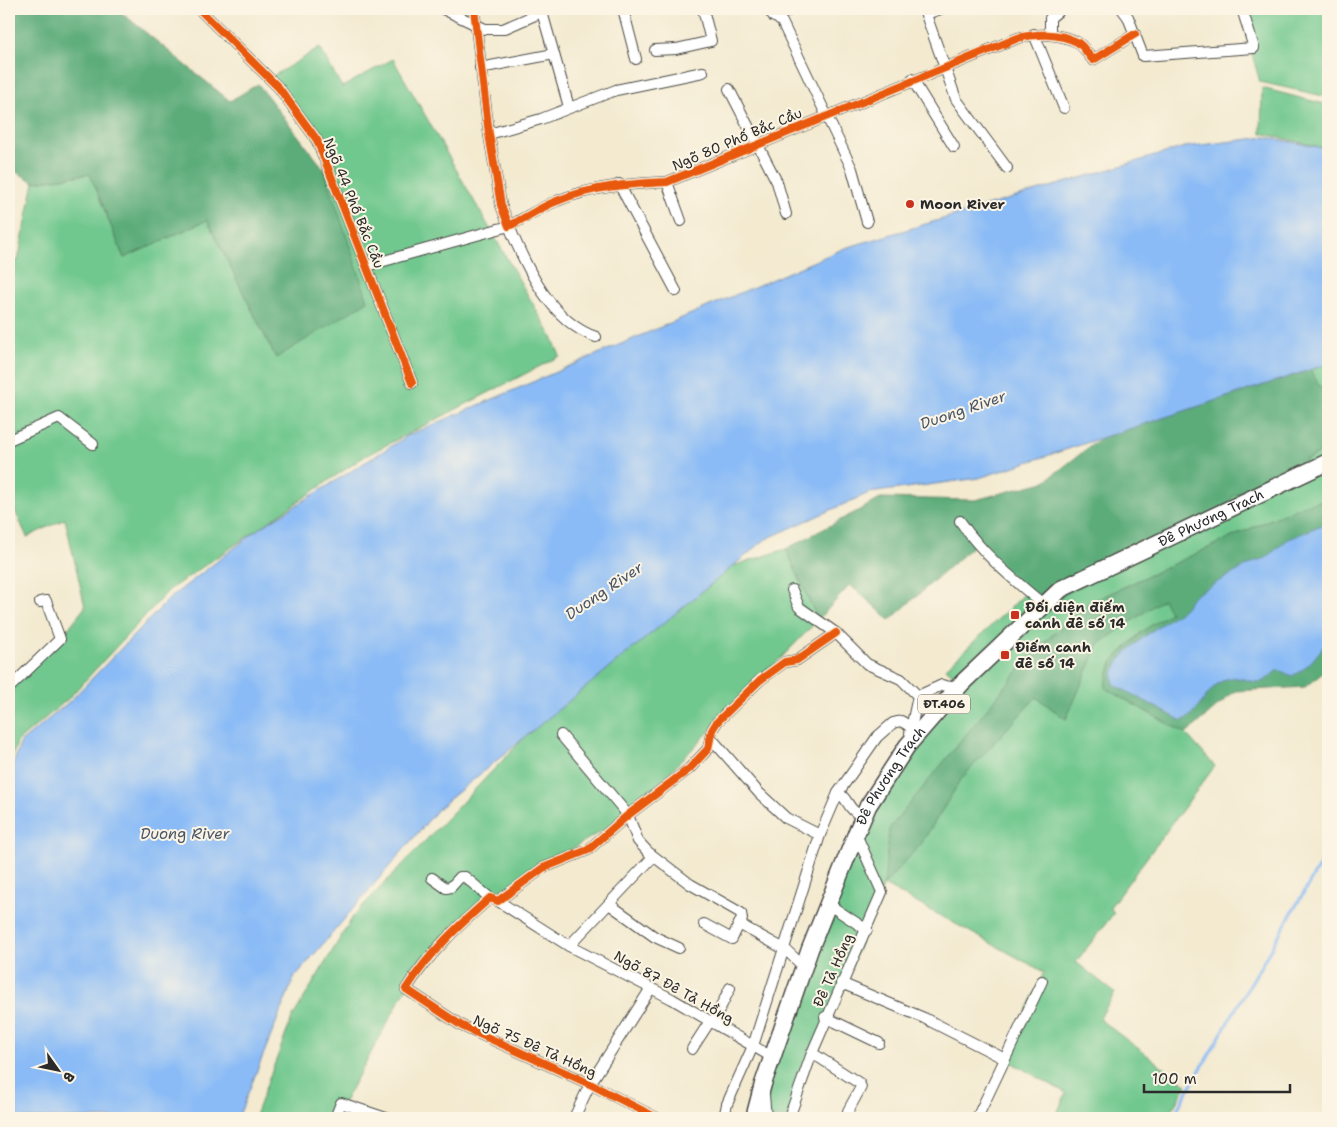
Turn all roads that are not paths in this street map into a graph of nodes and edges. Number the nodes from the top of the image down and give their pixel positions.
1 (199, 9) edge
2 (443, 9) edge
3 (474, 9) edge
4 (622, 9) edge
5 (703, 9) edge
6 (766, 9) edge
7 (792, 9) edge
8 (940, 9) edge
9 (1061, 9) edge
10 (1122, 9) edge
11 (1246, 9) edge
12 (546, 10) edge
13 (925, 11) edge
14 (774, 17) junction
15 (474, 26) junction
16 (1034, 34) junction
17 (1135, 34) junction
18 (1050, 35) junction
19 (655, 50) dead end
20 (554, 54) junction
21 (636, 59) dead end
22 (480, 68) junction
23 (943, 68) junction
24 (703, 72) dead end
25 (912, 79) junction
26 (729, 89) dead end
27 (569, 108) junction
28 (1064, 108) dead end
29 (825, 115) junction
30 (489, 134) junction
31 (757, 144) junction
32 (954, 146) dead end
33 (1007, 168) dead end
34 (667, 182) junction
35 (619, 184) junction
36 (786, 214) dead end
37 (681, 221) dead end
38 (867, 222) dead end
39 (509, 226) junction
40 (366, 266) junction
41 (676, 291) dead end
42 (596, 337) dead end
43 (412, 383) dead end
44 (9, 440) edge
45 (93, 444) dead end
46 (1328, 462) edge
47 (960, 521) dead end
48 (792, 590) dead end
49 (40, 602) dead end
50 (1044, 605) junction
51 (836, 633) junction
52 (962, 683) junction
53 (9, 688) edge
54 (918, 696) junction
55 (911, 727) junction
56 (561, 735) dead end
57 (712, 738) junction
58 (907, 746) junction
59 (838, 793) junction
60 (628, 815) junction
61 (863, 817) junction
62 (856, 834) junction
63 (820, 835) junction
64 (653, 857) junction
65 (432, 878) dead end
66 (494, 899) junction
67 (609, 904) junction
68 (828, 904) junction
69 (704, 924) dead end
70 (739, 924) junction
71 (866, 930) junction
72 (566, 943) junction
73 (679, 948) dead end
74 (786, 950) junction
75 (804, 967) junction
76 (1042, 981) dead end
77 (841, 983) junction
78 (650, 988) junction
79 (730, 988) dead end
80 (826, 1017) junction
81 (711, 1022) junction
82 (879, 1044) dead end
83 (753, 1046) junction
84 (692, 1050) dead end
85 (812, 1053) junction
86 (772, 1057) junction
87 (1005, 1059) junction
88 (590, 1084) junction
89 (763, 1084) junction
90 (848, 1112) dead end
91 (335, 1118) edge
92 (386, 1118) edge
93 (574, 1118) edge
94 (658, 1118) edge
95 (724, 1118) edge
96 (754, 1118) edge
97 (766, 1118) edge
98 (789, 1118) edge
99 (977, 1118) edge

1 - 40 street, Ngõ 44 Phố Bắc Cầu
2 - 15 street
3 - 15 street
4 - 21 street
5 - 19 street
6 - 14 street
7 - 14 street
8 - 13 street
9 - 18 street
10 - 17 street
11 - 17 street
12 - 15 street
12 - 20 street
13 - 23 street
14 - 29 street
15 - 22 street
16 - 18 street, Ngõ 80 Phố Bắc Cầu
16 - 23 street, Ngõ 80 Phố Bắc Cầu
16 - 28 street
17 - 18 street, Ngõ 80 Phố Bắc Cầu
20 - 22 street
20 - 27 street
22 - 30 street
23 - 25 street, Ngõ 80 Phố Bắc Cầu
23 - 33 street
24 - 27 street
25 - 29 street, Ngõ 80 Phố Bắc Cầu
25 - 32 street
26 - 31 street
27 - 30 street
29 - 31 street, Ngõ 80 Phố Bắc Cầu
29 - 38 street
30 - 39 street
31 - 34 street, Ngõ 80 Phố Bắc Cầu
31 - 36 street
34 - 35 street, Ngõ 80 Phố Bắc Cầu
34 - 37 street
35 - 39 street, Ngõ 80 Phố Bắc Cầu
35 - 41 street
39 - 40 street, Ngõ 80 Phố Bắc Cầu
39 - 42 street
40 - 43 street, Ngõ 44 Phố Bắc Cầu
44 - 45 street
46 - 50 main road, Đê Phương Trạch / ĐT.406
47 - 50 street
48 - 51 street
49 - 53 street
50 - 52 main road, Đê Phương Trạch / ĐT.406
51 - 54 street
51 - 57 street
52 - 54 street
52 - 58 main road, Đê Phương Trạch / ĐT.406
54 - 55 street
55 - 58 street
55 - 59 street
56 - 60 street
57 - 60 street
57 - 63 street
58 - 61 main road, Đê Phương Trạch / ĐT.406
59 - 61 street
59 - 63 street
60 - 64 street
60 - 66 street
61 - 62 main road, Đê Phương Trạch / ĐT.406
62 - 68 main road, Đê Phương Trạch / ĐT.406
62 - 71 street, Đê Tả Hồng
63 - 74 street
64 - 67 street
64 - 70 street
65 - 66 street, Ngõ 87 Đê Tả Hồng
66 - 72 street, Ngõ 87 Đê Tả Hồng
66 - 88 street, Ngõ 75 Đê Tả Hồng
67 - 72 street
67 - 73 street
68 - 71 street
68 - 75 main road, Đê Phương Trạch / ĐT.406
69 - 70 street
70 - 74 street
71 - 77 street, Đê Tả Hồng
72 - 78 street, Ngõ 87 Đê Tả Hồng
74 - 75 street
74 - 83 street
75 - 86 main road, Đê Phương Trạch / ĐT.406
76 - 87 street
77 - 80 street, Đê Tả Hồng
77 - 87 street
78 - 81 street, Ngõ 87 Đê Tả Hồng
78 - 88 street
79 - 81 street
80 - 82 street
80 - 85 street, Đê Tả Hồng
81 - 83 street, Ngõ 87 Đê Tả Hồng
81 - 84 street
83 - 86 street, Ngõ 87 Đê Tả Hồng
83 - 95 street
85 - 90 street
85 - 98 street, Đê Tả Hồng
86 - 89 main road, Đê Phương Trạch / ĐT.406
87 - 99 street
88 - 93 street
88 - 94 street, Ngõ 75 Đê Tả Hồng
89 - 96 main road, Đê Phương Trạch / ĐT.406
89 - 97 street
91 - 92 street

